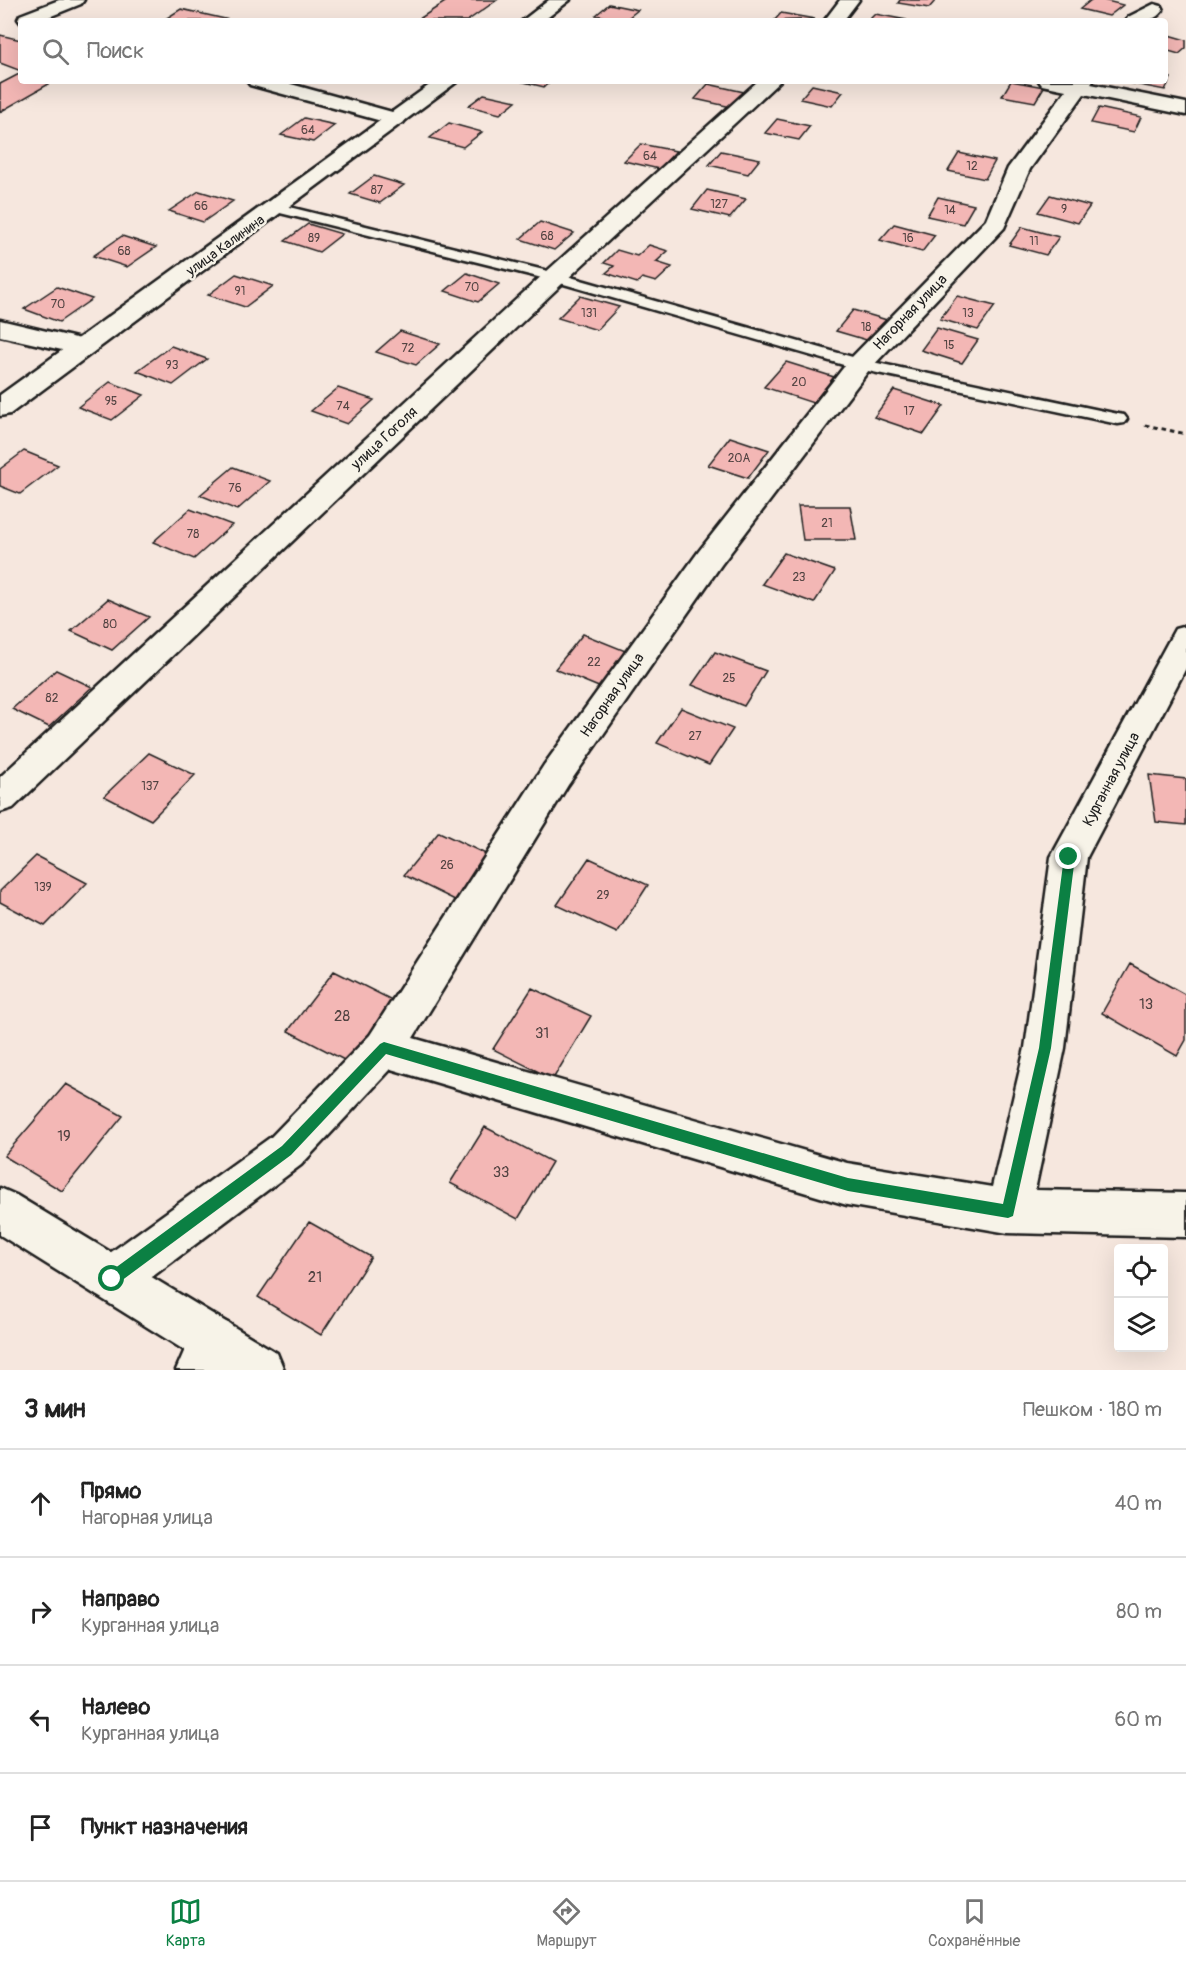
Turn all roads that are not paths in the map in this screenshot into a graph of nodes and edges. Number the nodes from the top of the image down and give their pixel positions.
1 (75, 0) edge
2 (561, 0) edge
3 (850, 0) edge
4 (1154, 10) dead end
5 (24, 18) edge
6 (535, 18) edge
7 (835, 18) edge
8 (1140, 18) edge
9 (268, 84) edge
10 (444, 84) edge
11 (767, 84) edge
12 (1070, 84) edge
13 (1075, 84) edge
14 (1186, 109) edge
15 (396, 119) junction
16 (277, 208) junction
17 (555, 277) junction
18 (0, 328) edge
19 (84, 347) junction
20 (860, 364) junction
21 (0, 408) edge
22 (1118, 419) road end
23 (1186, 637) edge
24 (0, 798) edge
25 (384, 1048) junction
26 (0, 1210) edge
27 (1008, 1211) junction
28 (1186, 1215) edge
29 (112, 1279) junction
30 (206, 1356) edge
31 (260, 1370) edge

1 - 5 street
2 - 6 street
3 - 7 street
4 - 8 street
9 - 15 street
10 - 15 street, улица Калинина
11 - 17 street, улица Гоголя
12 - 20 street, Нагорная улица
13 - 14 street
15 - 16 street, улица Калинина
16 - 17 lane
16 - 19 street, улица Калинина
17 - 20 lane
17 - 24 street, улица Гоголя
18 - 19 street
19 - 21 street, улица Калинина
20 - 22 lane
20 - 25 street, Нагорная улица
23 - 27 street, Курганная улица
25 - 27 street
25 - 29 street, Нагорная улица
26 - 29 street
27 - 28 street
29 - 30 street
30 - 31 street

